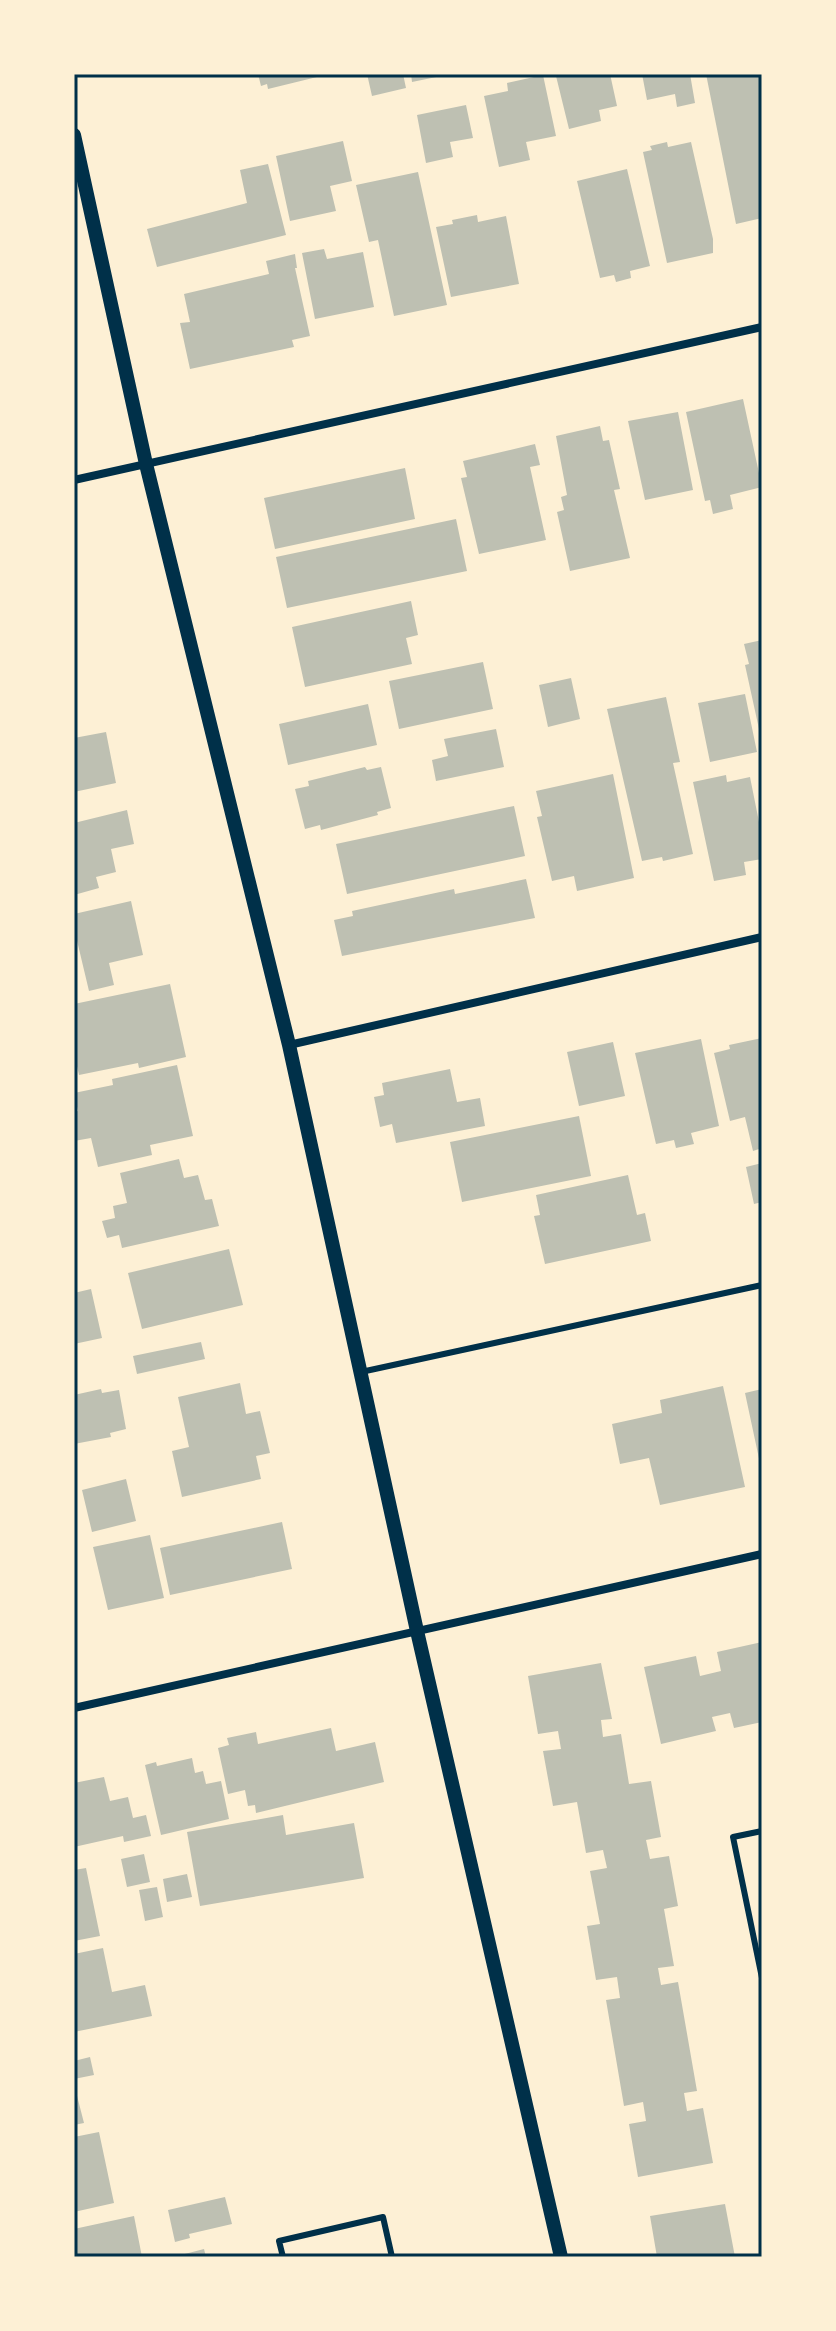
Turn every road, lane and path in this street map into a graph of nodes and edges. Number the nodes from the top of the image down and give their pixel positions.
1 (74, 135) edge
2 (762, 327) edge
3 (146, 464) junction
4 (74, 480) edge
5 (762, 937) edge
6 (289, 1045) junction
7 (762, 1285) edge
8 (361, 1372) junction
9 (762, 1554) edge
10 (417, 1631) junction
11 (74, 1708) edge
12 (762, 1831) edge
13 (762, 1978) edge
14 (283, 2257) edge
15 (392, 2257) edge
16 (561, 2257) edge

1 - 3 street
2 - 3 street
3 - 4 street
3 - 6 street
5 - 6 street
6 - 8 street
7 - 8 lane
8 - 10 street
9 - 10 street
10 - 11 street
10 - 16 street
12 - 13 lane
14 - 15 lane

